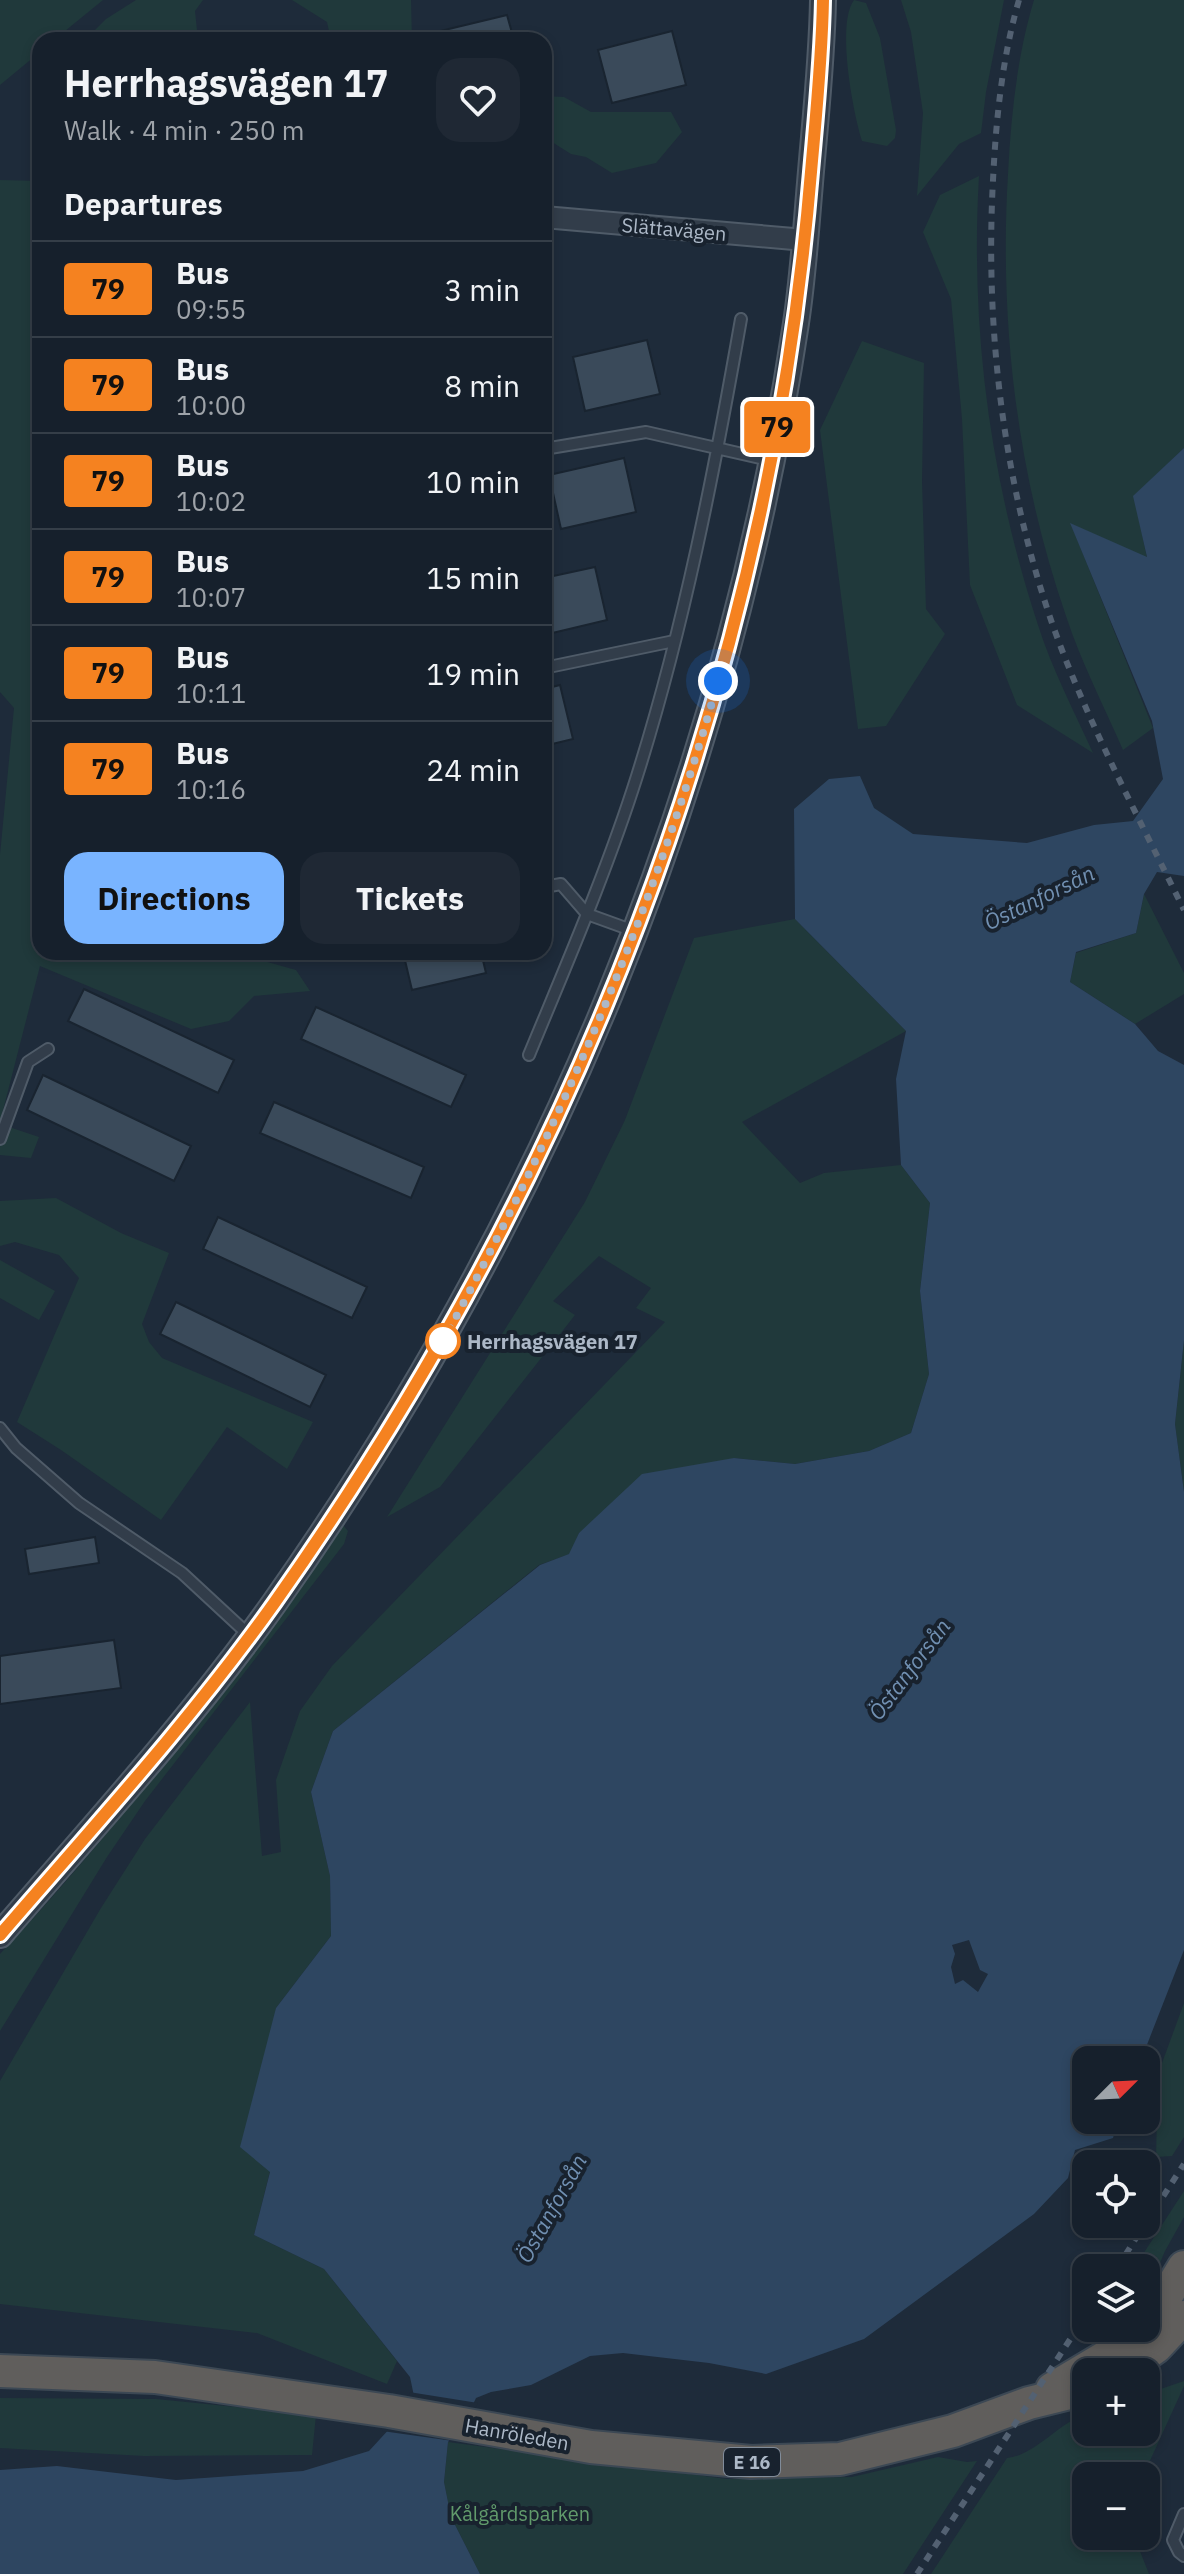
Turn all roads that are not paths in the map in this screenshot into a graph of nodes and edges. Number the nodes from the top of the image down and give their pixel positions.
1 (823, 0) edge
2 (552, 218) edge
3 (805, 240) junction
4 (741, 319) dead end
5 (552, 448) edge
6 (719, 448) junction
7 (770, 461) junction
8 (674, 641) junction
9 (552, 666) edge
10 (552, 886) edge
11 (587, 914) junction
12 (636, 932) junction
13 (48, 1049) dead end
14 (529, 1055) dead end
15 (0, 1139) edge
16 (0, 1428) edge
17 (250, 1636) junction
18 (0, 1935) edge
19 (1184, 2267) edge
20 (1160, 2302) edge
21 (1184, 2317) edge
22 (1125, 2342) edge
23 (1141, 2358) edge
24 (0, 2371) edge
25 (1072, 2392) edge
26 (1029, 2403) junction
27 (1184, 2514) edge
28 (1184, 2556) edge

1 - 3 street
2 - 3 street, Slättavägen
3 - 7 street
4 - 6 lane
5 - 6 lane
6 - 7 lane
6 - 8 lane
7 - 12 street
8 - 9 lane
8 - 11 lane
10 - 11 lane
11 - 12 lane
11 - 14 lane
12 - 17 street
13 - 15 lane
16 - 17 lane
17 - 18 street
19 - 20 highway
21 - 23 highway
22 - 26 highway, Hanröleden / E 16
24 - 26 highway, Hanröleden / E 16
25 - 26 highway, Hanröleden / E 16
27 - 28 lane

